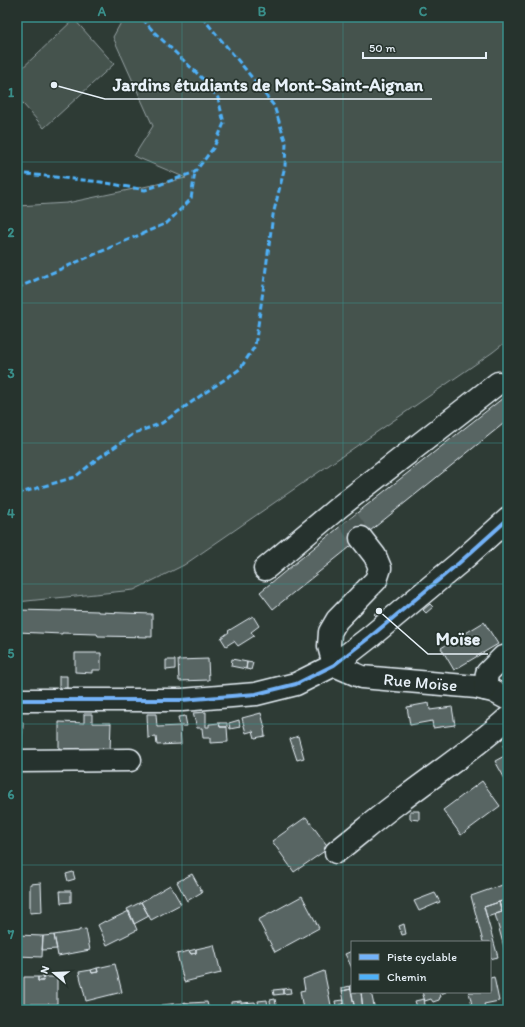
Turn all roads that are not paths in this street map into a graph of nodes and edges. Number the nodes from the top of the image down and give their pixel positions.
1 (498, 383) dead end
2 (508, 519) edge
3 (361, 538) tunnel mouth
4 (265, 569) dead end
5 (503, 657) dead end
6 (334, 665) junction
7 (486, 689) junction
8 (508, 699) edge
9 (17, 700) edge
10 (508, 718) edge
11 (130, 760) dead end
12 (17, 761) edge
13 (336, 852) dead end

1 - 4 street
2 - 6 street
3 - 6 street
5 - 7 street
6 - 7 street, Rue Moïse
6 - 9 street
7 - 8 street, Rue Moïse
10 - 13 street
11 - 12 street

